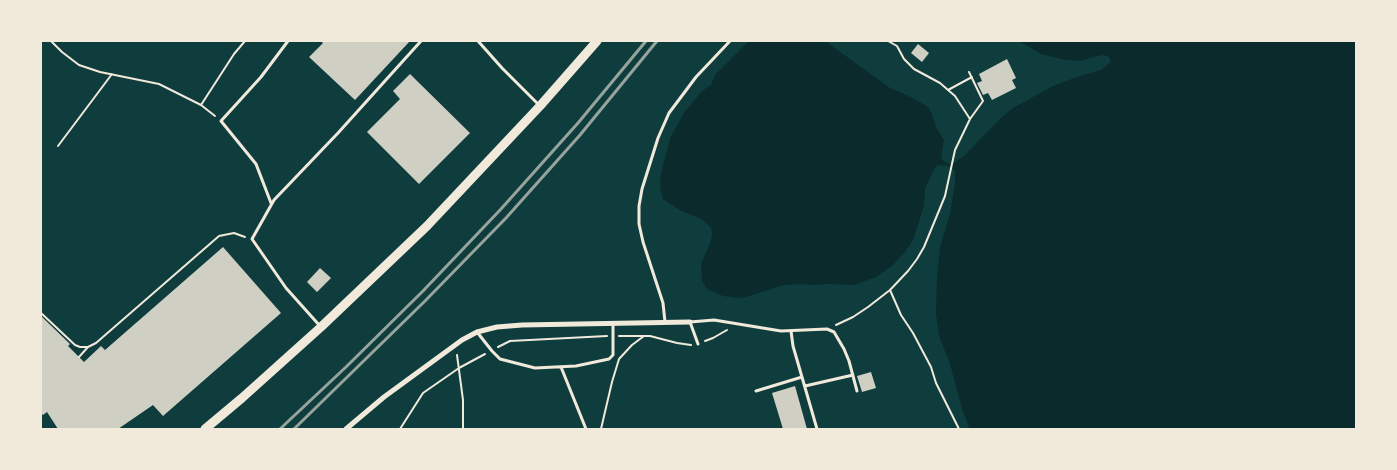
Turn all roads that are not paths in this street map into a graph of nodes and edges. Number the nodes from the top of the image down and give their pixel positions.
1 (288, 41) edge
2 (421, 41) edge
3 (478, 41) edge
4 (597, 41) edge
5 (730, 41) edge
6 (540, 106) junction
7 (271, 204) junction
8 (665, 322) junction
9 (690, 322) junction
10 (613, 324) junction
11 (321, 327) junction
12 (791, 331) junction
13 (477, 332) junction
14 (698, 344) road end
15 (561, 367) junction
16 (853, 375) junction
17 (802, 377) junction
18 (805, 386) junction
19 (857, 390) dead end
20 (756, 391) dead end
21 (205, 429) edge
22 (346, 429) edge
23 (586, 429) edge
24 (818, 429) edge

1 - 7 lane
2 - 7 lane
3 - 6 lane
4 - 6 main road
5 - 8 lane
6 - 11 main road
7 - 11 lane
8 - 9 street
8 - 10 street
9 - 12 lane
9 - 14 lane
10 - 13 street
10 - 15 lane
11 - 21 main road
12 - 16 lane
12 - 17 lane
13 - 15 lane
13 - 22 street
15 - 23 lane
16 - 18 lane
16 - 19 lane
17 - 18 lane
17 - 20 lane
18 - 24 lane

